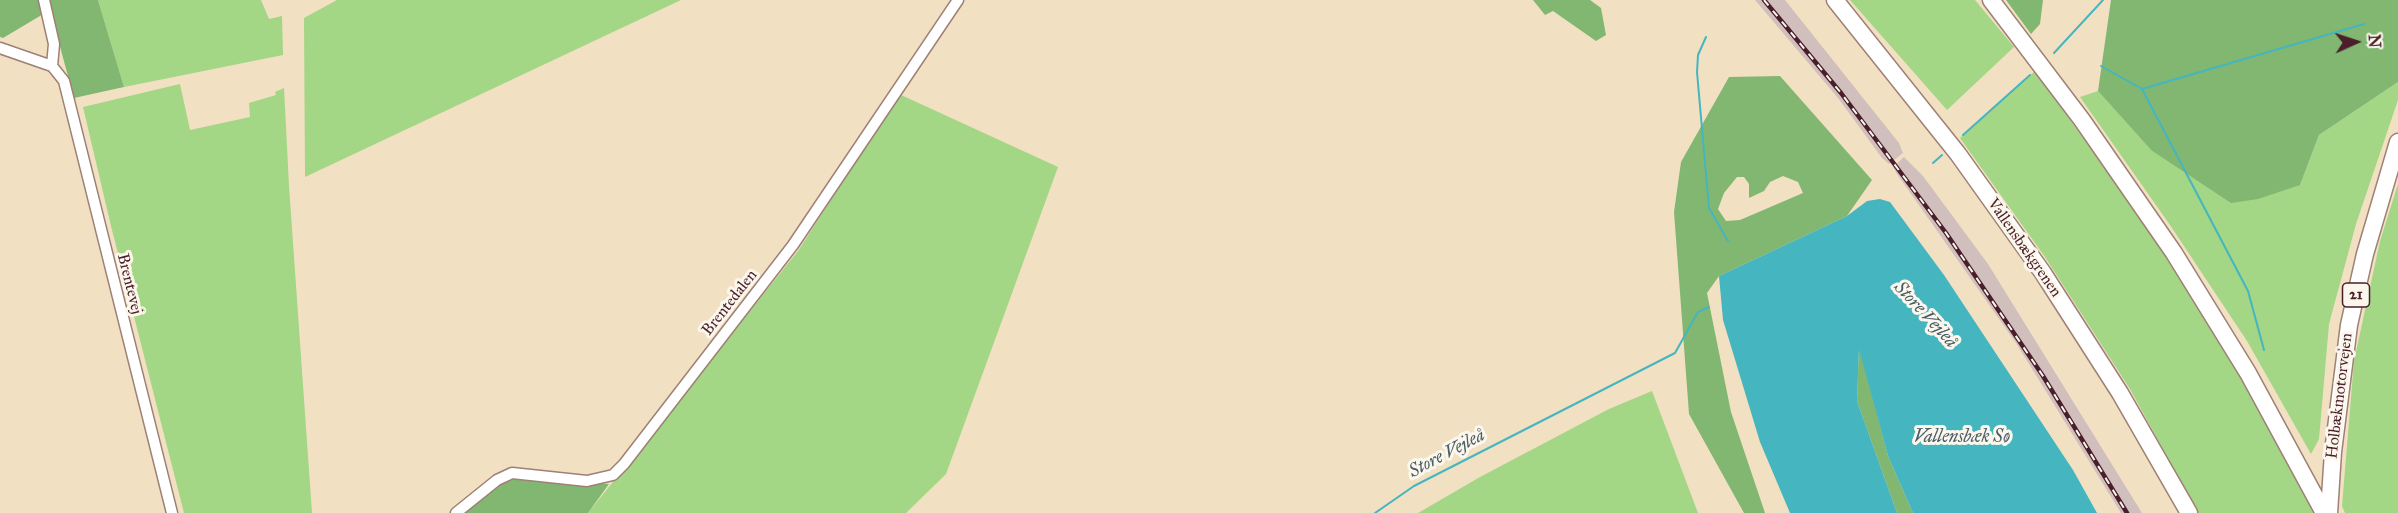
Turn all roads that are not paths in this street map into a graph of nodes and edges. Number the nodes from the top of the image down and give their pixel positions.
1 (44, 0) edge
2 (958, 0) edge
3 (1835, 0) edge
4 (1991, 0) edge
5 (0, 48) edge
6 (52, 66) junction
7 (2398, 142) edge
8 (172, 513) edge
9 (456, 513) edge
10 (2189, 513) edge
11 (2324, 513) edge
12 (2329, 513) edge

1 - 6 street
2 - 9 street, Brentedalen
3 - 10 highway, Vallensbækgrenen
4 - 11 highway
5 - 6 street
6 - 8 street, Brentevej
7 - 12 highway, Holbækmotorvejen / 21

